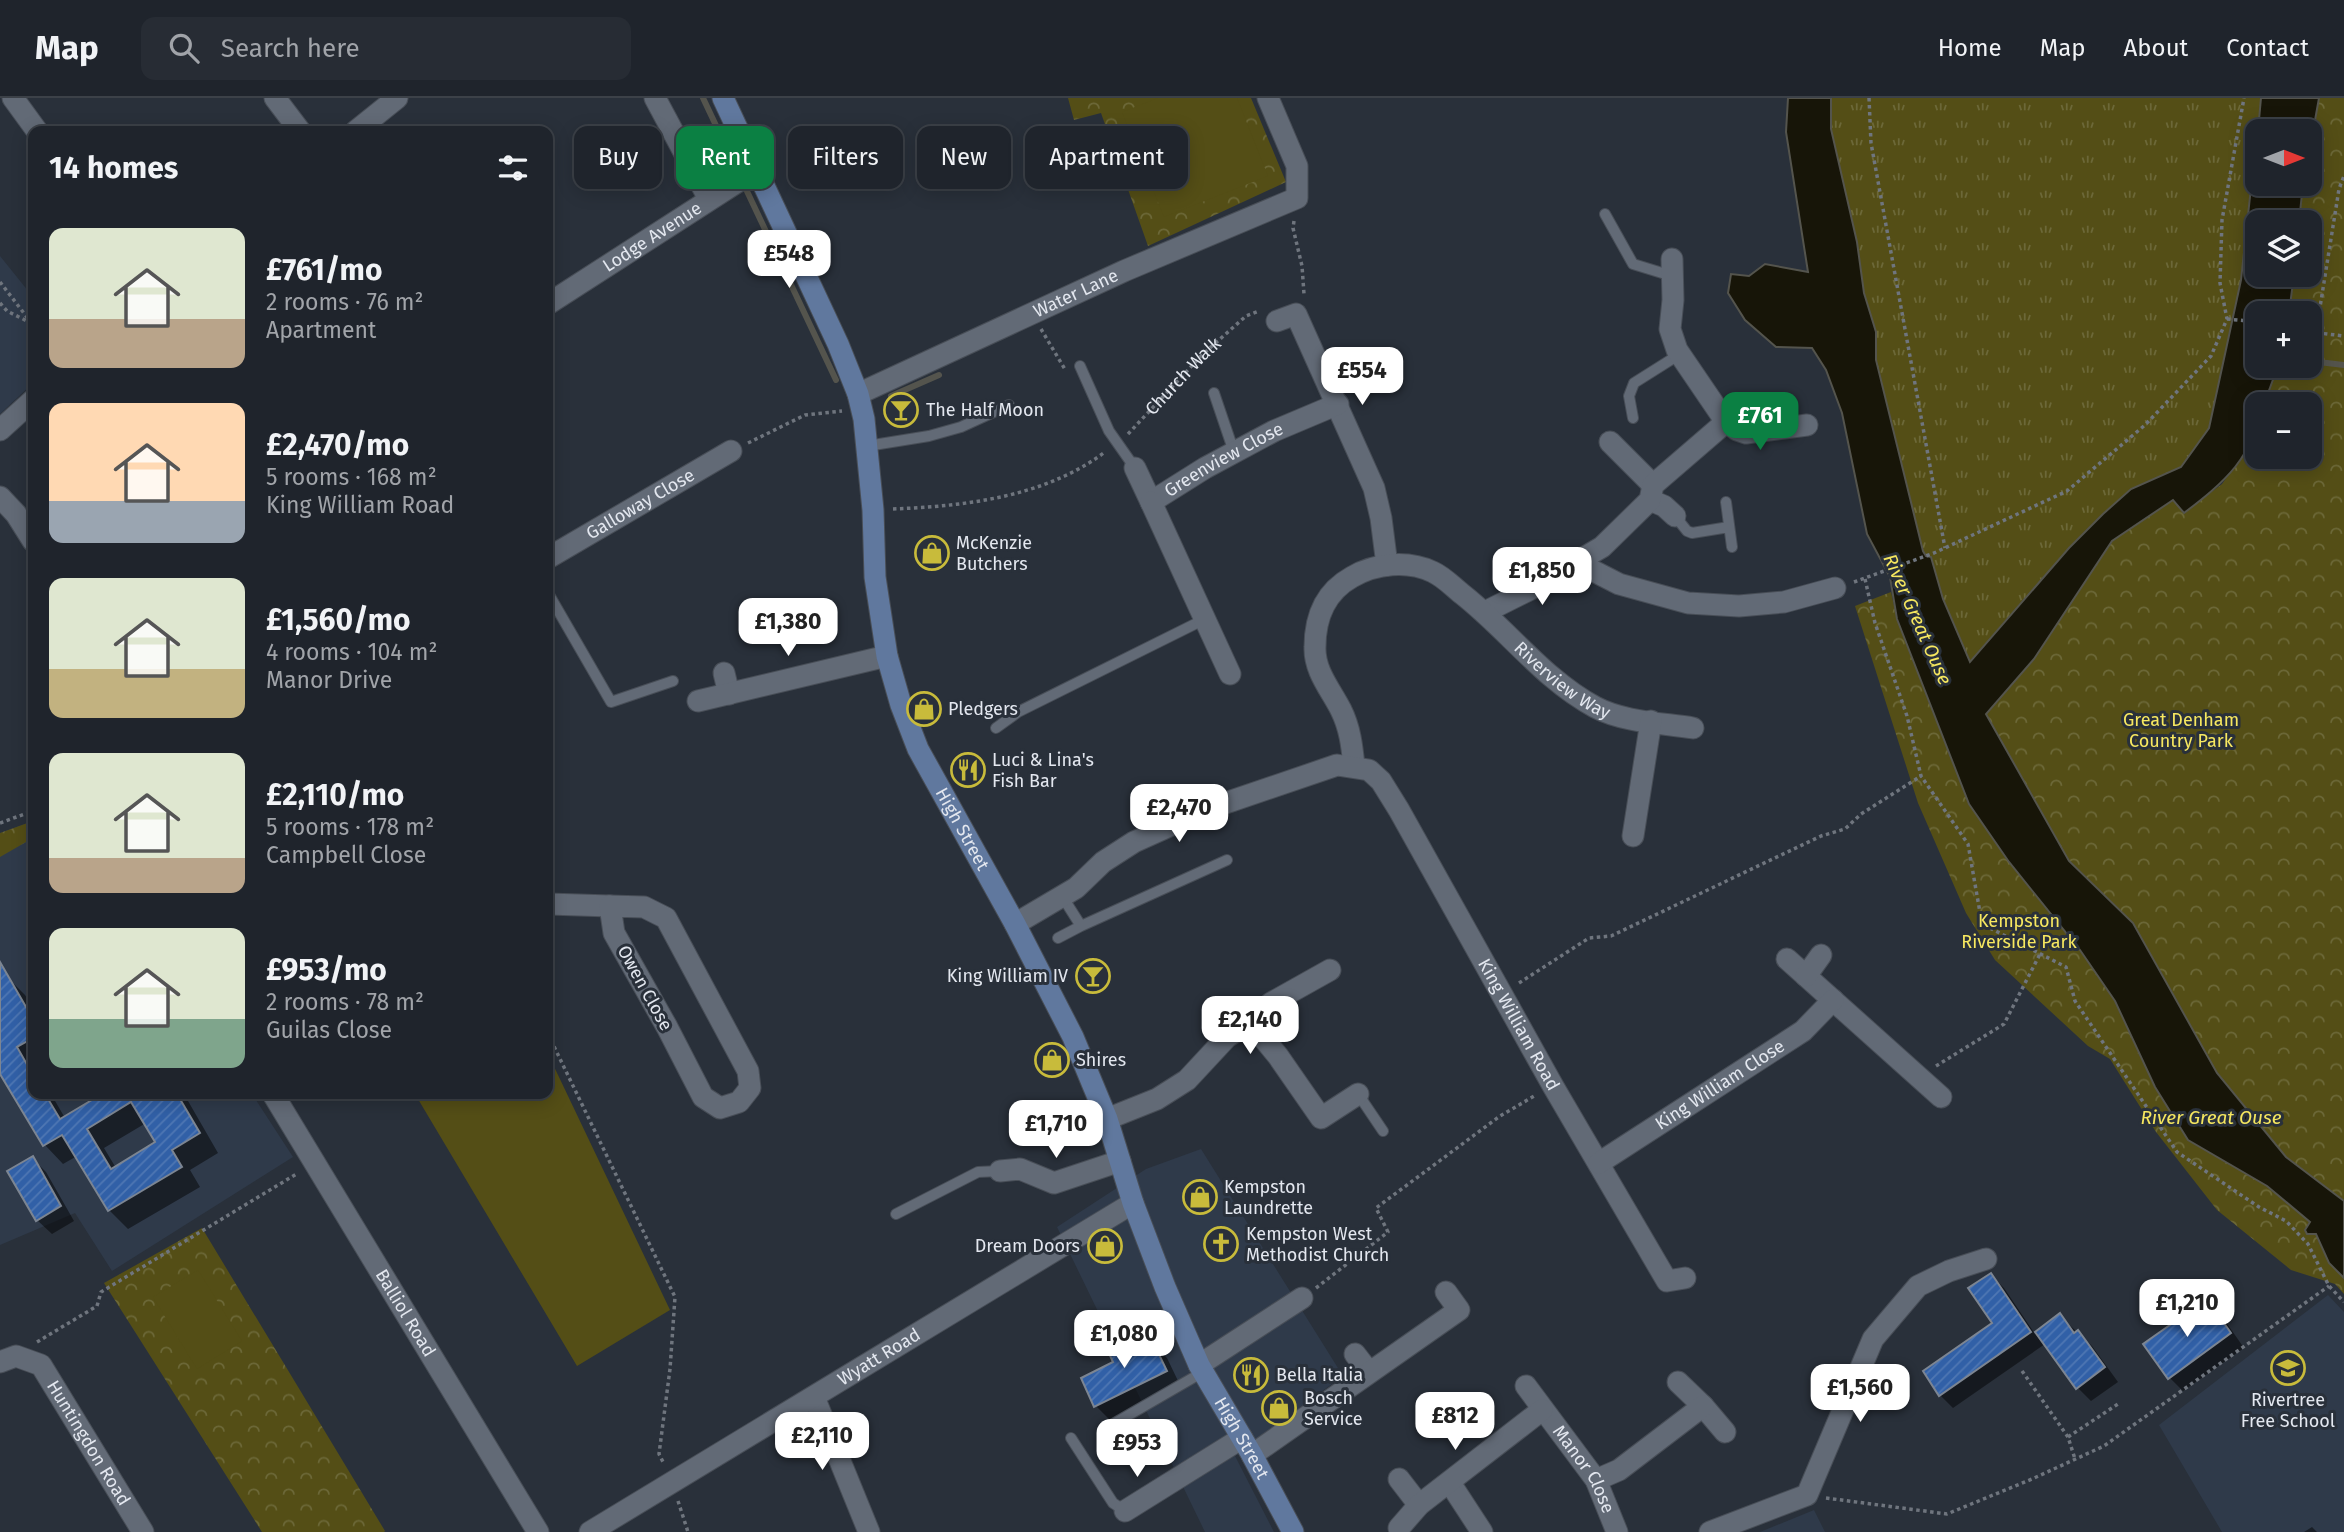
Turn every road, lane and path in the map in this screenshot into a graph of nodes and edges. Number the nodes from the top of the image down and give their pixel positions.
1 (13, 98) edge
2 (275, 98) edge
3 (397, 98) edge
4 (654, 98) edge
5 (723, 98) edge
6 (1268, 98) edge
7 (1869, 98) edge
8 (2244, 98) edge
9 (33, 126) edge
10 (296, 126) edge
11 (366, 126) edge
12 (731, 126) edge
13 (2344, 176) edge
14 (725, 189) edge
15 (753, 189) edge
16 (1297, 198) junction
17 (709, 199) junction
18 (1605, 214) dead end
19 (1672, 268) joint
20 (0, 282) edge
21 (1293, 298) dead end
22 (553, 301) edge
23 (2321, 301) edge
24 (0, 303) edge
25 (1273, 314) joint
26 (28, 318) edge
27 (2227, 319) junction
28 (2245, 321) edge
29 (28, 322) edge
30 (2322, 333) edge
31 (2344, 336) edge
32 (1679, 354) junction
33 (1080, 366) dead end
34 (1214, 393) dead end
35 (858, 394) junction
36 (1338, 404) junction
37 (28, 405) edge
38 (1009, 405) dead end
39 (1633, 418) dead end
40 (864, 419) junction
41 (1726, 422) junction
42 (1807, 425) dead end
43 (0, 430) edge
44 (1117, 442) junction
45 (1609, 442) dead end
46 (867, 446) junction
47 (731, 451) joint
48 (1234, 452) junction
49 (1135, 468) joint
50 (1651, 493) junction
51 (0, 497) edge
52 (1151, 502) junction
53 (1726, 502) dead end
54 (873, 510) junction
55 (1675, 516) joint
56 (1729, 527) junction
57 (28, 530) edge
58 (1732, 547) dead end
59 (1945, 548) junction
60 (553, 555) edge
61 (1578, 563) junction
62 (1387, 565) junction
63 (1835, 588) dead end
64 (553, 602) edge
65 (1485, 612) junction
66 (1205, 619) junction
67 (887, 656) junction
68 (724, 673) dead end
69 (1230, 674) dead end
70 (673, 681) dead end
71 (729, 694) junction
72 (698, 701) dead end
73 (1651, 721) junction
74 (996, 728) dead end
75 (1693, 728) dead end
76 (1354, 766) junction
77 (1921, 776) junction
78 (28, 812) edge
79 (0, 823) edge
80 (1633, 836) dead end
81 (1227, 859) dead end
82 (1062, 896) junction
83 (553, 904) edge
84 (610, 906) junction
85 (1015, 924) junction
86 (1081, 926) junction
87 (1058, 938) dead end
88 (2040, 954) junction
89 (1821, 955) dead end
90 (1787, 959) dead end
91 (1331, 970) dead end
92 (1806, 976) junction
93 (1503, 993) junction
94 (1833, 1000) junction
95 (1250, 1022) junction
96 (553, 1044) edge
97 (1915, 1084) junction
98 (1553, 1086) junction
99 (1358, 1094) joint
100 (1941, 1097) dead end
101 (276, 1099) edge
102 (1107, 1119) junction
103 (1382, 1130) dead end
104 (1121, 1161) junction
105 (314, 1162) junction
106 (1599, 1163) junction
107 (1012, 1164) joint
108 (1133, 1203) junction
109 (896, 1214) dead end
110 (1986, 1259) dead end
111 (1685, 1278) dead end
112 (2329, 1286) junction
113 (1446, 1292) dead end
114 (1302, 1298) joint
115 (2344, 1302) edge
116 (1354, 1353) dead end
117 (28, 1359) junction
118 (0, 1362) edge
119 (1201, 1368) junction
120 (2022, 1371) dead end
121 (1369, 1372) junction
122 (1678, 1382) dead end
123 (1526, 1386) dead end
124 (814, 1397) junction
125 (2118, 1404) dead end
126 (1703, 1406) junction
127 (1542, 1410) junction
128 (1108, 1427) dead end
129 (1726, 1432) dead end
130 (2068, 1437) junction
131 (1071, 1438) dead end
132 (1247, 1447) junction
133 (2076, 1460) junction
134 (1399, 1479) dead end
135 (1596, 1480) junction
136 (672, 1483) junction
137 (1450, 1483) junction
138 (1807, 1495) junction
139 (1419, 1505) junction
140 (1125, 1511) joint
141 (1399, 1528) dead end
142 (141, 1531) edge
143 (538, 1532) edge
144 (590, 1532) edge
145 (688, 1532) edge
146 (869, 1532) edge
147 (1293, 1532) edge
148 (1482, 1532) edge
149 (1617, 1532) edge
150 (1710, 1532) edge

1 - 9 street
2 - 10 street
3 - 11 street
4 - 17 street
5 - 12 main road, High Street
6 - 16 street
7 - 59 path
8 - 27 path
13 - 23 path
14 - 17 street, Lodge Avenue
15 - 35 main road, High Street
16 - 21 path
16 - 35 street, Water Lane
17 - 22 street, Lodge Avenue
18 - 19 lane
19 - 32 street
20 - 26 path
24 - 29 path
25 - 36 street
25 - 44 path, Church Walk
27 - 28 path
27 - 59 path
30 - 31 path
32 - 39 lane
32 - 41 street
33 - 44 lane
34 - 48 lane
35 - 40 main road, High Street
36 - 48 street, Greenview Close
36 - 62 street
37 - 43 street
38 - 46 lane
40 - 46 main road, High Street
40 - 47 path
41 - 42 street
41 - 50 street
44 - 49 lane
44 - 54 path, Church Walk
45 - 50 street
46 - 54 main road, High Street
47 - 60 street, Galloway Close
48 - 52 street, Greenview Close
49 - 52 street, Greenview Close
50 - 55 street
50 - 61 street
51 - 57 street
52 - 66 street, Greenview Close
53 - 56 lane
54 - 67 main road, High Street
55 - 56 lane
56 - 58 lane
59 - 77 path
61 - 63 street
61 - 65 street
62 - 65 street, Riverview Way
62 - 76 street, Riverview Way
64 - 70 lane
65 - 73 street, Riverview Way
66 - 69 street, Greenview Close
66 - 74 lane
67 - 71 street
67 - 85 main road, High Street
68 - 71 street
71 - 72 street
73 - 75 street, Riverview Way
73 - 80 street
76 - 82 street
76 - 93 street, King William Road
77 - 88 path
77 - 93 path
78 - 79 path
81 - 86 lane
82 - 85 street
82 - 86 lane
83 - 84 street
84 - 84 street, Owen Close
85 - 102 main road, High Street
86 - 87 lane
88 - 97 path
88 - 112 path
89 - 92 street
90 - 92 street
91 - 95 street
92 - 94 street
93 - 98 street, King William Road
94 - 97 street
94 - 106 street, King William Close
95 - 99 street
95 - 102 street
96 - 136 path
97 - 100 street
98 - 106 street, King William Road
98 - 114 path
99 - 103 lane
101 - 105 street, Balliol Road
102 - 104 main road, High Street
104 - 107 street
104 - 108 main road, High Street
105 - 117 path
105 - 143 street, Balliol Road
106 - 111 street, King William Road
107 - 109 lane
108 - 119 main road, High Street
108 - 124 street, Wyatt Road
110 - 138 street
112 - 115 path
112 - 133 path
113 - 121 street
114 - 119 street
116 - 121 street
117 - 118 street
117 - 142 street, Huntingdon Road
119 - 128 lane
119 - 132 main road, High Street
120 - 130 path
121 - 132 street
122 - 126 street
123 - 127 street, Manor Close
124 - 136 street, Wyatt Road
124 - 146 street
125 - 130 path
126 - 129 street
126 - 135 street
127 - 135 street, Manor Close
127 - 137 street, Manor Close
130 - 133 path
131 - 140 lane
132 - 140 street
132 - 147 main road, High Street
133 - 138 path
134 - 139 street
135 - 149 street, Manor Close
136 - 144 street, Wyatt Road
136 - 145 path
137 - 139 street, Manor Close
137 - 148 street
138 - 150 street
139 - 141 street, Manor Close

